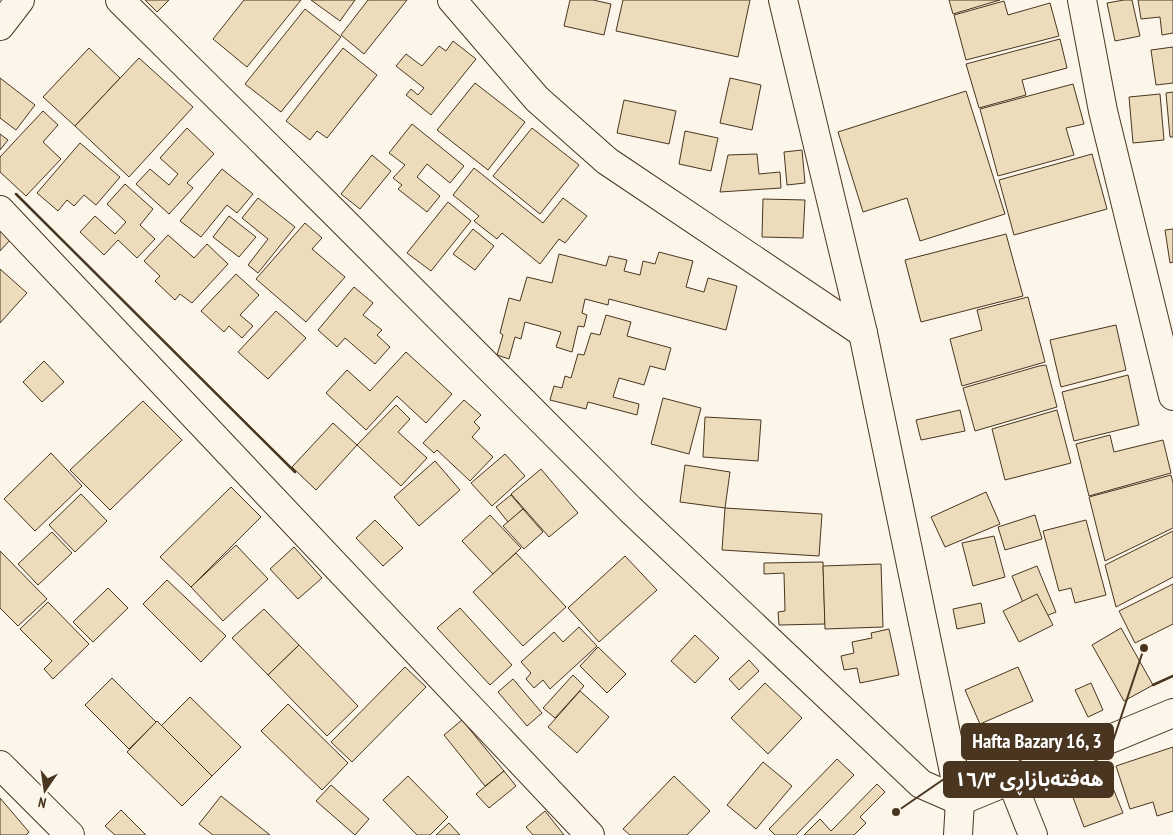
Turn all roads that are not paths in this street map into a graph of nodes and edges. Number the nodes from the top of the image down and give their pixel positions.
1 (20, 0) edge
2 (120, 0) edge
3 (452, 0) edge
4 (783, 0) edge
5 (1082, 0) edge
6 (0, 26) edge
7 (0, 210) edge
8 (863, 333) junction
9 (1173, 396) edge
10 (1173, 713) edge
11 (0, 765) edge
12 (1011, 780) junction
13 (960, 801) junction
14 (70, 835) edge
15 (590, 835) edge
16 (958, 835) edge
17 (1033, 835) edge

1 - 6 street
2 - 13 street
3 - 8 street
4 - 8 street
5 - 9 street
7 - 15 street
8 - 13 street
10 - 12 street
11 - 14 street
12 - 13 street
12 - 17 street
13 - 16 street

